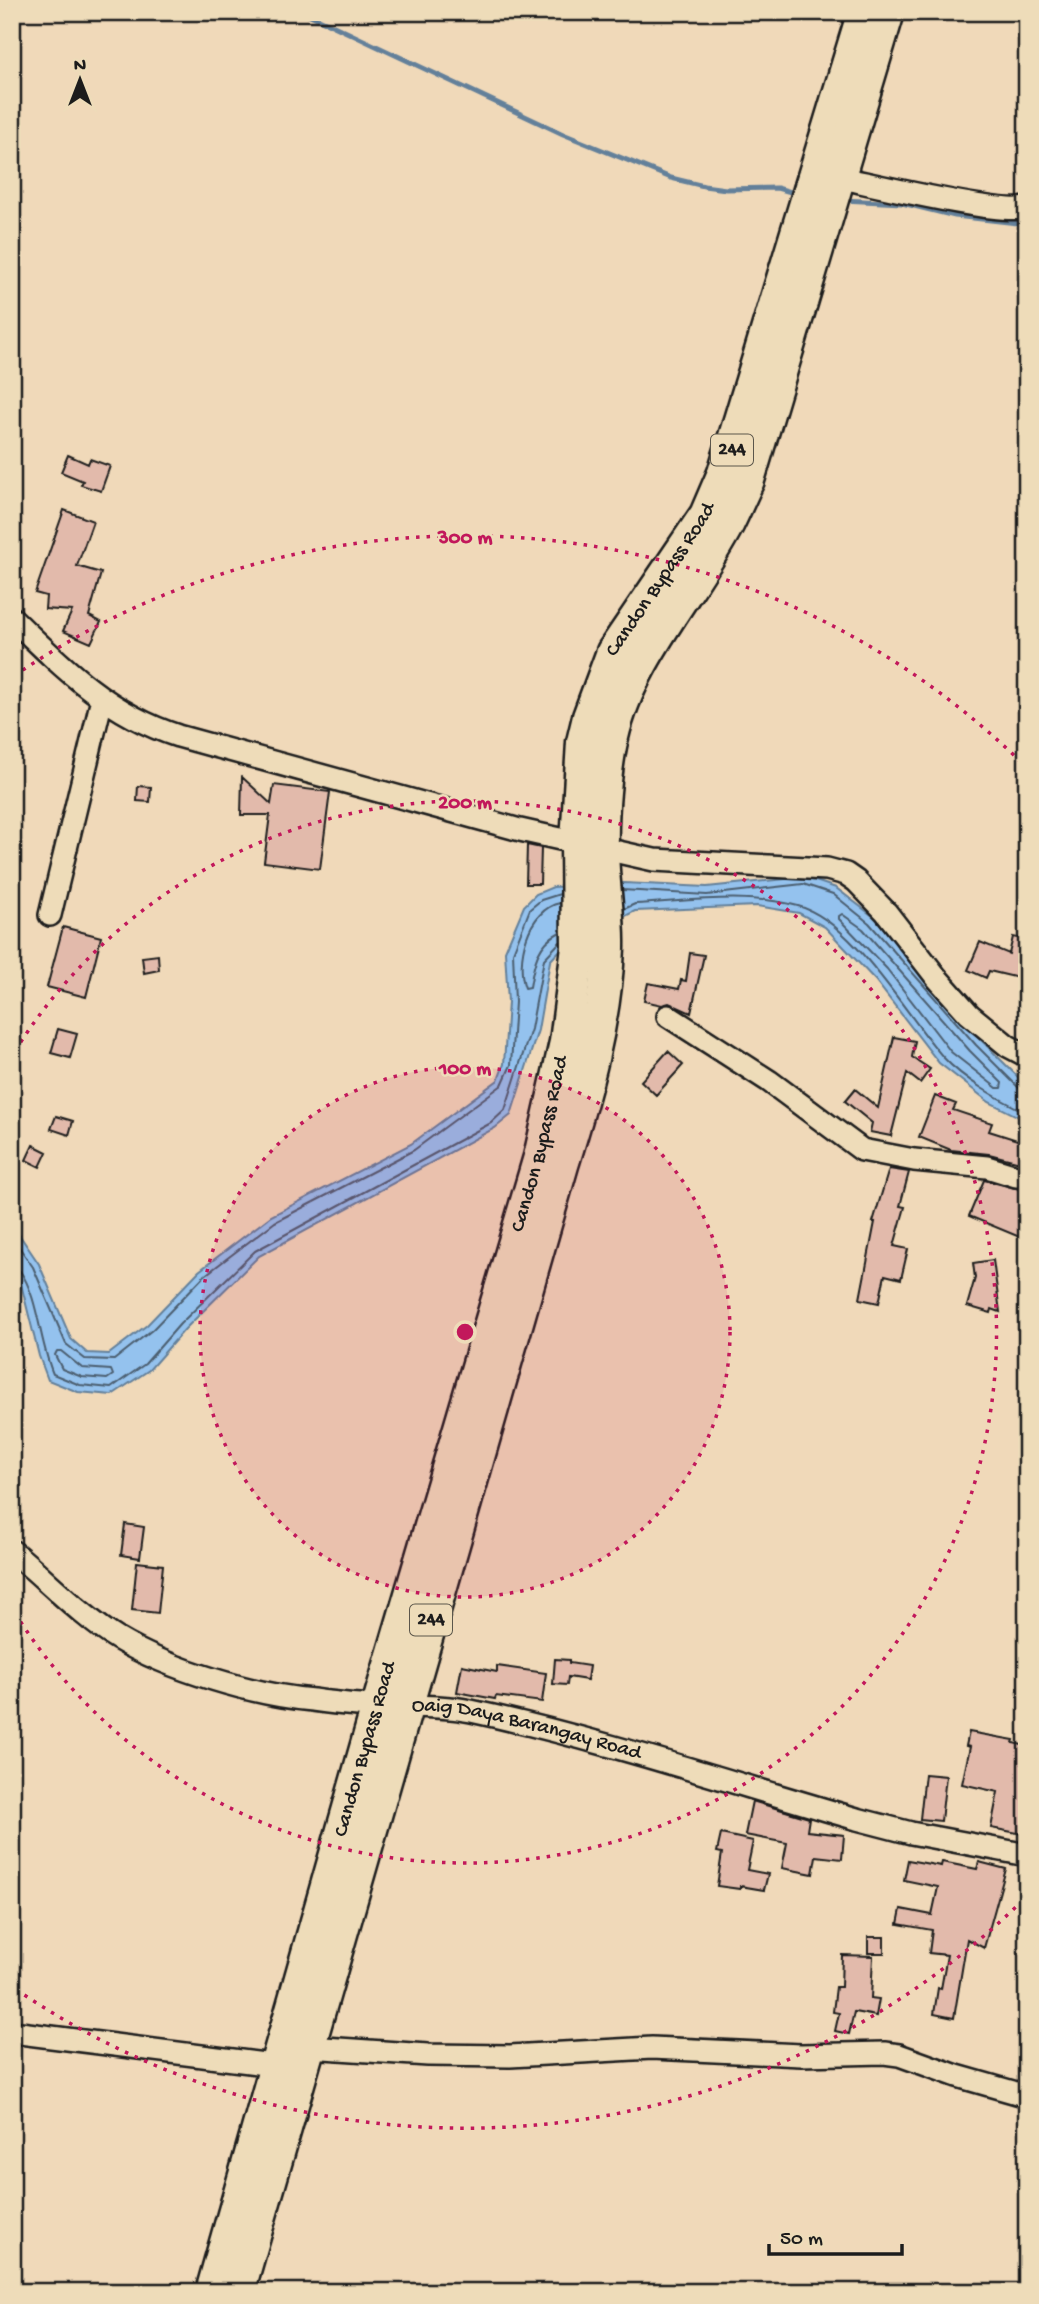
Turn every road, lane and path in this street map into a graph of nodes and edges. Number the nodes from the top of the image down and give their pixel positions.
1 (864, 12) edge
2 (888, 12) edge
3 (837, 177) junction
4 (1027, 207) edge
5 (12, 618) edge
6 (102, 699) junction
7 (590, 856) junction
8 (50, 915) dead end
9 (668, 1016) dead end
10 (1027, 1056) edge
11 (1027, 1176) edge
12 (12, 1550) edge
13 (392, 1706) junction
14 (1027, 1856) edge
15 (12, 2032) edge
16 (296, 2061) junction
17 (1027, 2096) edge
18 (212, 2292) edge
19 (238, 2292) edge

1 - 7 highway, Candon Bypass Road / 244
2 - 3 highway, Candon Bypass Road / 244
3 - 4 street
3 - 7 highway, Candon Bypass Road / 244
5 - 6 street
6 - 7 street
6 - 8 street
7 - 10 street
7 - 13 highway, Candon Bypass Road / 244
9 - 11 street
12 - 13 street, Oaig Daya Barangay Road
13 - 14 street, Oaig Daya Barangay Road
13 - 16 highway, Candon Bypass Road / 244
15 - 16 street
16 - 17 street
16 - 18 highway, Candon Bypass Road / 244
16 - 19 highway, Candon Bypass Road / 244

